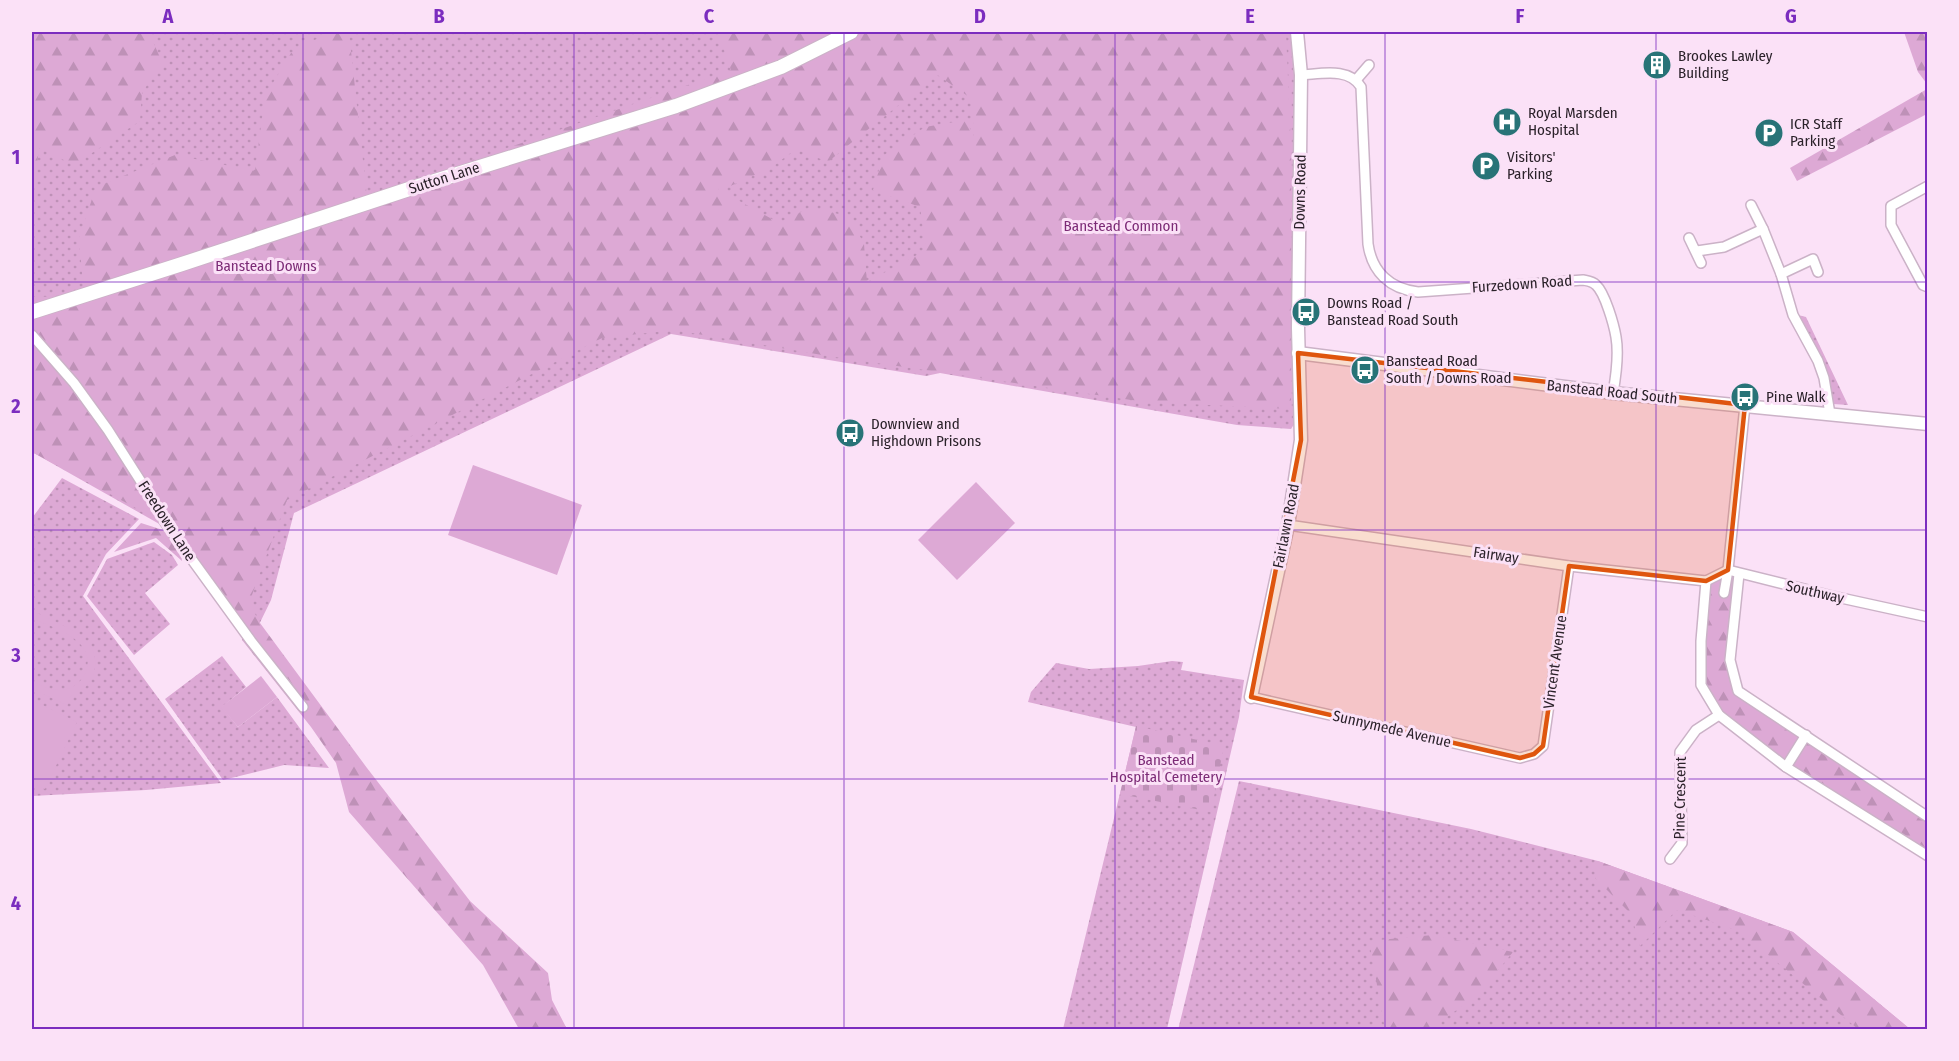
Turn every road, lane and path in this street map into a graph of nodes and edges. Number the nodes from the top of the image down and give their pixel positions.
1 (851, 32) edge
2 (1297, 32) edge
3 (1369, 65) dead end
4 (1301, 75) junction
5 (1356, 80) junction
6 (1928, 186) edge
7 (1751, 205) dead end
8 (1763, 229) junction
9 (1689, 238) dead end
10 (1697, 251) junction
11 (1701, 263) dead end
12 (1818, 272) dead end
13 (1781, 274) junction
14 (1928, 287) edge
15 (32, 312) edge
16 (32, 335) edge
17 (1298, 353) junction
18 (1614, 393) junction
19 (1745, 405) junction
20 (1830, 414) junction
21 (1928, 424) edge
22 (1288, 525) junction
23 (1569, 566) junction
24 (1728, 570) junction
25 (1739, 574) junction
26 (1706, 581) junction
27 (1705, 592) junction
28 (1724, 593) junction
29 (1737, 595) junction
30 (1928, 617) edge
31 (1251, 697) joint
32 (303, 707) dead end
33 (1719, 715) junction
34 (1806, 735) junction
35 (1534, 754) joint
36 (1786, 767) junction
37 (1928, 817) edge
38 (1928, 856) edge
39 (1670, 859) dead end

1 - 15 main road, Sutton Lane
2 - 4 street, Downs Road
3 - 5 street
4 - 5 street
4 - 17 street, Downs Road
5 - 18 street, Furzedown Road
6 - 14 street
7 - 8 street
8 - 10 street
8 - 13 street
9 - 10 street
10 - 11 street
12 - 13 street
13 - 20 street
16 - 32 street, Freedown Lane
17 - 18 street, Banstead Road South
17 - 22 street, Fairlawn Road
18 - 19 street, Banstead Road South
19 - 20 street, Banstead Road South
19 - 24 street
20 - 21 street, Banstead Road South
22 - 23 street, Fairway
22 - 31 street, Fairlawn Road
23 - 26 street, Fairway
23 - 35 street, Vincent Avenue
24 - 25 street, Southway
24 - 26 street
24 - 28 street
25 - 29 street
25 - 30 street, Southway
26 - 27 street
27 - 28 street
27 - 33 street
28 - 29 street
29 - 34 street
31 - 35 street, Sunnymede Avenue
33 - 36 street
33 - 39 street, Pine Crescent
34 - 36 street
34 - 37 street
36 - 38 street

